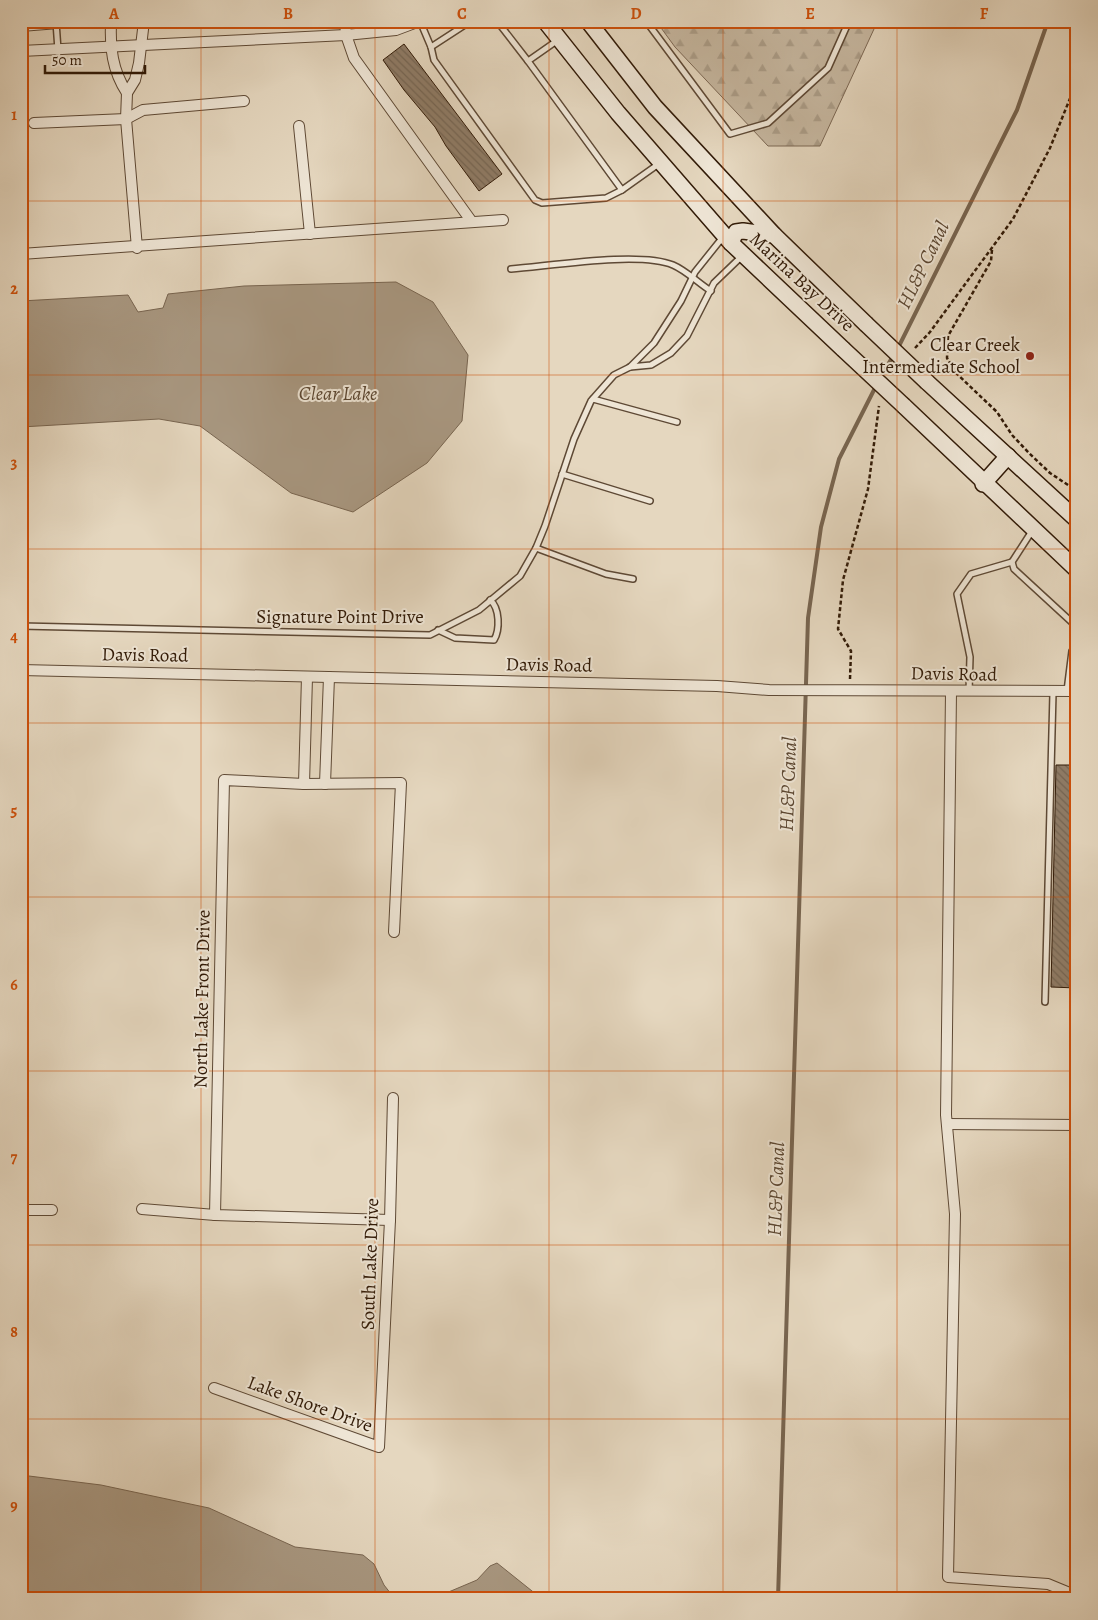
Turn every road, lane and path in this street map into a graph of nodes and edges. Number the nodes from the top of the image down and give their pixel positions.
1 (83, 21) edge
2 (111, 21) edge
3 (144, 21) edge
4 (346, 21) edge
5 (420, 21) edge
6 (470, 21) edge
7 (497, 21) edge
8 (545, 21) edge
9 (588, 21) edge
10 (646, 21) edge
11 (849, 21) edge
12 (56, 23) edge
13 (21, 26) edge
14 (346, 35) junction
15 (559, 39) junction
16 (141, 46) junction
17 (431, 47) junction
18 (110, 48) junction
19 (58, 50) junction
20 (21, 51) edge
21 (528, 61) junction
22 (1077, 81) edge
23 (127, 92) junction
24 (244, 101) dead end
25 (126, 119) junction
26 (34, 123) dead end
27 (298, 126) dead end
28 (660, 163) junction
29 (622, 190) junction
30 (503, 220) dead end
31 (472, 222) junction
32 (310, 234) junction
33 (774, 235) junction
34 (727, 239) junction
35 (136, 248) junction
36 (992, 249) junction
37 (21, 254) edge
38 (743, 255) junction
39 (511, 269) dead end
40 (692, 278) junction
41 (711, 291) junction
42 (915, 348) dead end
43 (630, 367) junction
44 (593, 400) junction
45 (879, 406) dead end
46 (677, 422) dead end
47 (1008, 456) junction
48 (562, 474) junction
49 (983, 484) junction
50 (1077, 491) edge
51 (650, 501) dead end
52 (1077, 520) edge
53 (1032, 530) junction
54 (536, 548) junction
55 (1012, 562) junction
56 (1077, 570) edge
57 (634, 579) dead end
58 (490, 600) junction
59 (21, 626) edge
60 (1077, 627) edge
61 (438, 630) junction
62 (1077, 646) edge
63 (21, 670) edge
64 (307, 677) junction
65 (329, 677) junction
66 (849, 686) junction
67 (951, 692) junction
68 (969, 692) junction
69 (1072, 692) edge
70 (1053, 693) junction
71 (304, 784) junction
72 (325, 784) junction
73 (394, 932) dead end
74 (1045, 1002) dead end
75 (393, 1098) dead end
76 (947, 1124) junction
77 (1077, 1125) edge
78 (142, 1209) dead end
79 (21, 1210) edge
80 (52, 1210) dead end
81 (215, 1216) junction
82 (390, 1220) junction
83 (214, 1388) dead end
84 (380, 1431) joint
85 (1077, 1596) edge

1 - 12 street
2 - 18 street
3 - 16 street
4 - 14 street
5 - 14 street
5 - 17 lane
6 - 17 lane
7 - 21 lane
8 - 15 main road, Marina Bay Drive
9 - 33 main road, Marina Bay Drive
10 - 11 lane
12 - 13 street
12 - 19 lane
14 - 16 street
14 - 31 street
15 - 21 lane
15 - 28 main road, Marina Bay Drive
16 - 18 street
16 - 23 street
17 - 29 lane
18 - 19 street
18 - 23 street
19 - 20 street
21 - 29 lane
22 - 36 path
23 - 25 street
24 - 25 street
25 - 26 street
25 - 35 street
27 - 32 street
28 - 29 lane
28 - 34 main road, Marina Bay Drive
30 - 31 street
31 - 32 street
32 - 35 street
33 - 34 main road
33 - 47 main road, Marina Bay Drive, bridge
34 - 38 main road, Marina Bay Drive
34 - 40 lane, Signature Point Drive
35 - 37 street
36 - 42 path
36 - 50 path
38 - 41 lane, Signature Point Drive
38 - 49 main road, Marina Bay Drive, bridge
39 - 40 lane
40 - 41 lane
40 - 43 lane, Signature Point Drive
41 - 43 lane, Signature Point Drive
43 - 44 lane, Signature Point Drive
44 - 46 lane
44 - 48 lane, Signature Point Drive
45 - 66 path
47 - 49 main road
47 - 52 main road, Marina Bay Drive
48 - 51 lane
48 - 54 lane, Signature Point Drive
49 - 53 main road, Marina Bay Drive
53 - 55 lane
53 - 56 main road, Marina Bay Drive
54 - 57 lane
54 - 58 lane, Signature Point Drive
55 - 60 lane
55 - 68 lane
58 - 61 lane, Signature Point Drive
58 - 61 lane
59 - 61 lane, Signature Point Drive
62 - 69 lane
63 - 64 street, Davis Road
64 - 65 street, Davis Road
64 - 71 street
65 - 66 street, Davis Road
65 - 72 street
66 - 67 street, Davis Road
67 - 68 street, Davis Road
67 - 76 street
68 - 70 street, Davis Road
69 - 70 street, Davis Road
70 - 74 lane
71 - 72 street
71 - 81 street, North Lake Front Drive
72 - 73 street
75 - 82 street, South Lake Drive
76 - 77 street
76 - 85 street
78 - 81 street
79 - 80 street
81 - 82 street
82 - 84 street, South Lake Drive
83 - 84 street, Lake Shore Drive

